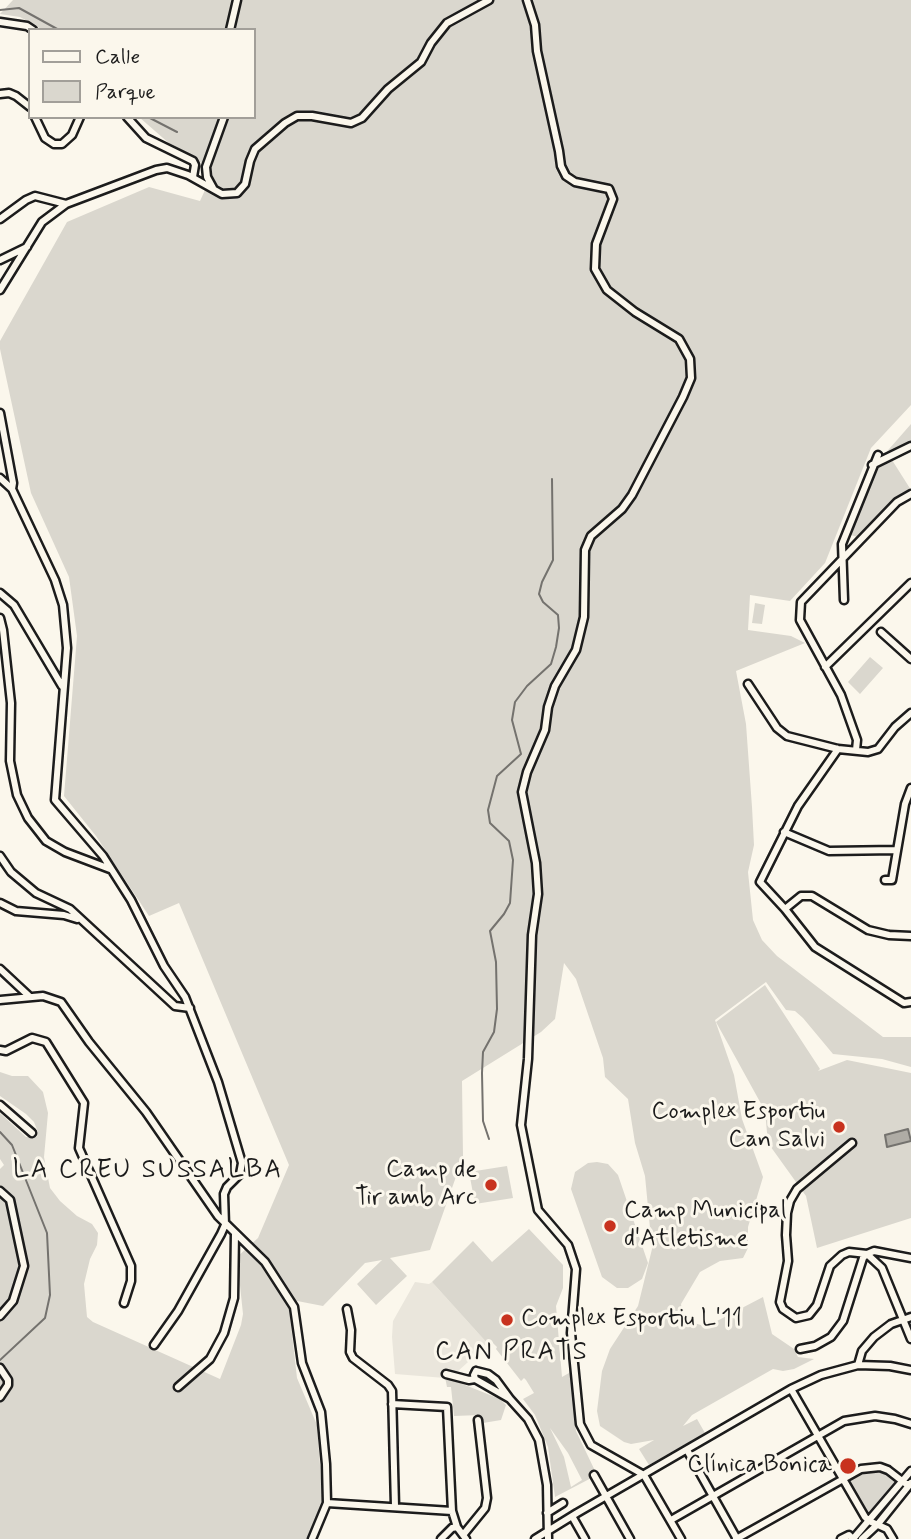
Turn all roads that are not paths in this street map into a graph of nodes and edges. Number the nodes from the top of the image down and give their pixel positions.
1 (237, 0) edge
2 (489, 0) edge
3 (527, 0) edge
4 (0, 22) edge
5 (30, 28) edge
6 (230, 28) edge
7 (0, 94) edge
8 (28, 105) edge
9 (37, 119) edge
10 (79, 119) edge
11 (129, 119) edge
12 (223, 119) edge
13 (210, 155) junction
14 (192, 163) junction
15 (206, 172) junction
16 (194, 178) junction
17 (217, 191) junction
18 (66, 204) junction
19 (0, 219) edge
20 (27, 247) junction
21 (0, 260) edge
22 (0, 290) edge
23 (0, 413) edge
24 (911, 446) edge
25 (878, 454) dead end
26 (872, 465) junction
27 (0, 478) edge
28 (12, 489) junction
29 (911, 494) edge
30 (842, 558) junction
31 (911, 583) edge
32 (0, 593) edge
33 (844, 600) dead end
34 (0, 618) edge
35 (881, 632) dead end
36 (911, 659) edge
37 (825, 667) junction
38 (748, 684) dead end
39 (63, 687) junction
40 (911, 713) edge
41 (838, 749) junction
42 (856, 750) junction
43 (911, 788) edge
44 (784, 832) junction
45 (896, 850) junction
46 (0, 856) edge
47 (111, 869) junction
48 (885, 880) dead end
49 (0, 903) edge
50 (785, 909) junction
51 (79, 920) junction
52 (911, 936) edge
53 (0, 969) edge
54 (30, 997) junction
55 (0, 1000) edge
56 (911, 1002) edge
57 (190, 1007) junction
58 (0, 1050) edge
59 (0, 1105) edge
60 (32, 1133) dead end
61 (852, 1143) dead end
62 (0, 1191) edge
63 (225, 1225) junction
64 (235, 1233) junction
65 (867, 1254) junction
66 (911, 1258) edge
67 (124, 1303) dead end
68 (347, 1309) dead end
69 (0, 1316) edge
70 (911, 1317) edge
71 (901, 1319) junction
72 (911, 1339) edge
73 (153, 1345) dead end
74 (800, 1349) dead end
75 (858, 1365) junction
76 (2, 1369) edge
77 (911, 1370) edge
78 (446, 1374) dead end
79 (177, 1387) dead end
80 (791, 1390) junction
81 (0, 1396) edge
82 (392, 1404) junction
83 (478, 1420) dead end
84 (911, 1424) edge
85 (818, 1435) junction
86 (687, 1450) junction
87 (911, 1471) edge
88 (594, 1475) dead end
89 (644, 1475) junction
90 (844, 1479) junction
91 (908, 1483) edge
92 (714, 1495) junction
93 (606, 1497) junction
94 (327, 1503) junction
95 (563, 1503) dead end
96 (395, 1506) junction
97 (452, 1511) junction
98 (547, 1513) junction
99 (572, 1516) junction
100 (671, 1520) junction
101 (869, 1521) junction
102 (878, 1524) junction
103 (457, 1527) junction
104 (548, 1535) edge
105 (464, 1537) edge
106 (312, 1539) edge
107 (441, 1539) edge
108 (536, 1539) edge
109 (585, 1539) edge
110 (630, 1539) edge
111 (681, 1539) edge
112 (737, 1539) edge
113 (841, 1539) edge
114 (853, 1539) edge
115 (862, 1539) edge
116 (893, 1539) edge

1 - 6 street
2 - 17 street
3 - 89 street
4 - 5 street
7 - 8 street
9 - 10 street
11 - 14 street
12 - 13 street
13 - 14 street
13 - 15 street
14 - 15 street
14 - 16 street
15 - 16 street
15 - 17 street
16 - 17 street
16 - 18 street
18 - 19 street
18 - 20 street
20 - 21 street
20 - 22 street
23 - 28 street
24 - 26 street
25 - 26 street
26 - 30 street
27 - 28 street
28 - 39 street
29 - 30 street
30 - 33 street
30 - 37 street
31 - 37 street
32 - 39 street
34 - 47 street
35 - 36 street
37 - 42 street
38 - 41 street
39 - 47 street
40 - 42 street
41 - 42 street
41 - 44 street
43 - 45 street
44 - 45 street
44 - 50 street
45 - 48 street
46 - 51 street
47 - 57 street
49 - 51 street
50 - 52 street
50 - 56 street
51 - 57 street
53 - 54 street
54 - 55 street
54 - 63 street
57 - 63 street
58 - 67 street
59 - 60 street
61 - 65 street
62 - 69 street
63 - 64 street
63 - 73 street
64 - 79 street
64 - 94 street
65 - 66 street
65 - 71 street
65 - 74 street
68 - 82 street
70 - 71 street
71 - 72 street
71 - 75 street
75 - 77 street
75 - 80 street
76 - 81 street
78 - 98 street
80 - 85 street
80 - 86 street
82 - 96 street
82 - 97 street
83 - 105 street
84 - 85 street
85 - 90 street
85 - 92 street
86 - 89 street
86 - 92 street
87 - 91 street
88 - 93 street
89 - 93 street
89 - 100 street
90 - 91 street
90 - 101 street
90 - 112 street
91 - 101 street
91 - 102 street
92 - 100 street
92 - 112 street
93 - 99 street
93 - 110 street
94 - 96 street
94 - 106 street
95 - 98 street
96 - 97 street
97 - 103 street
98 - 104 street
99 - 104 street
99 - 109 street
100 - 111 street
101 - 102 street
101 - 114 street
102 - 115 street
102 - 116 street
103 - 105 street
103 - 107 street
104 - 108 street
113 - 114 street

